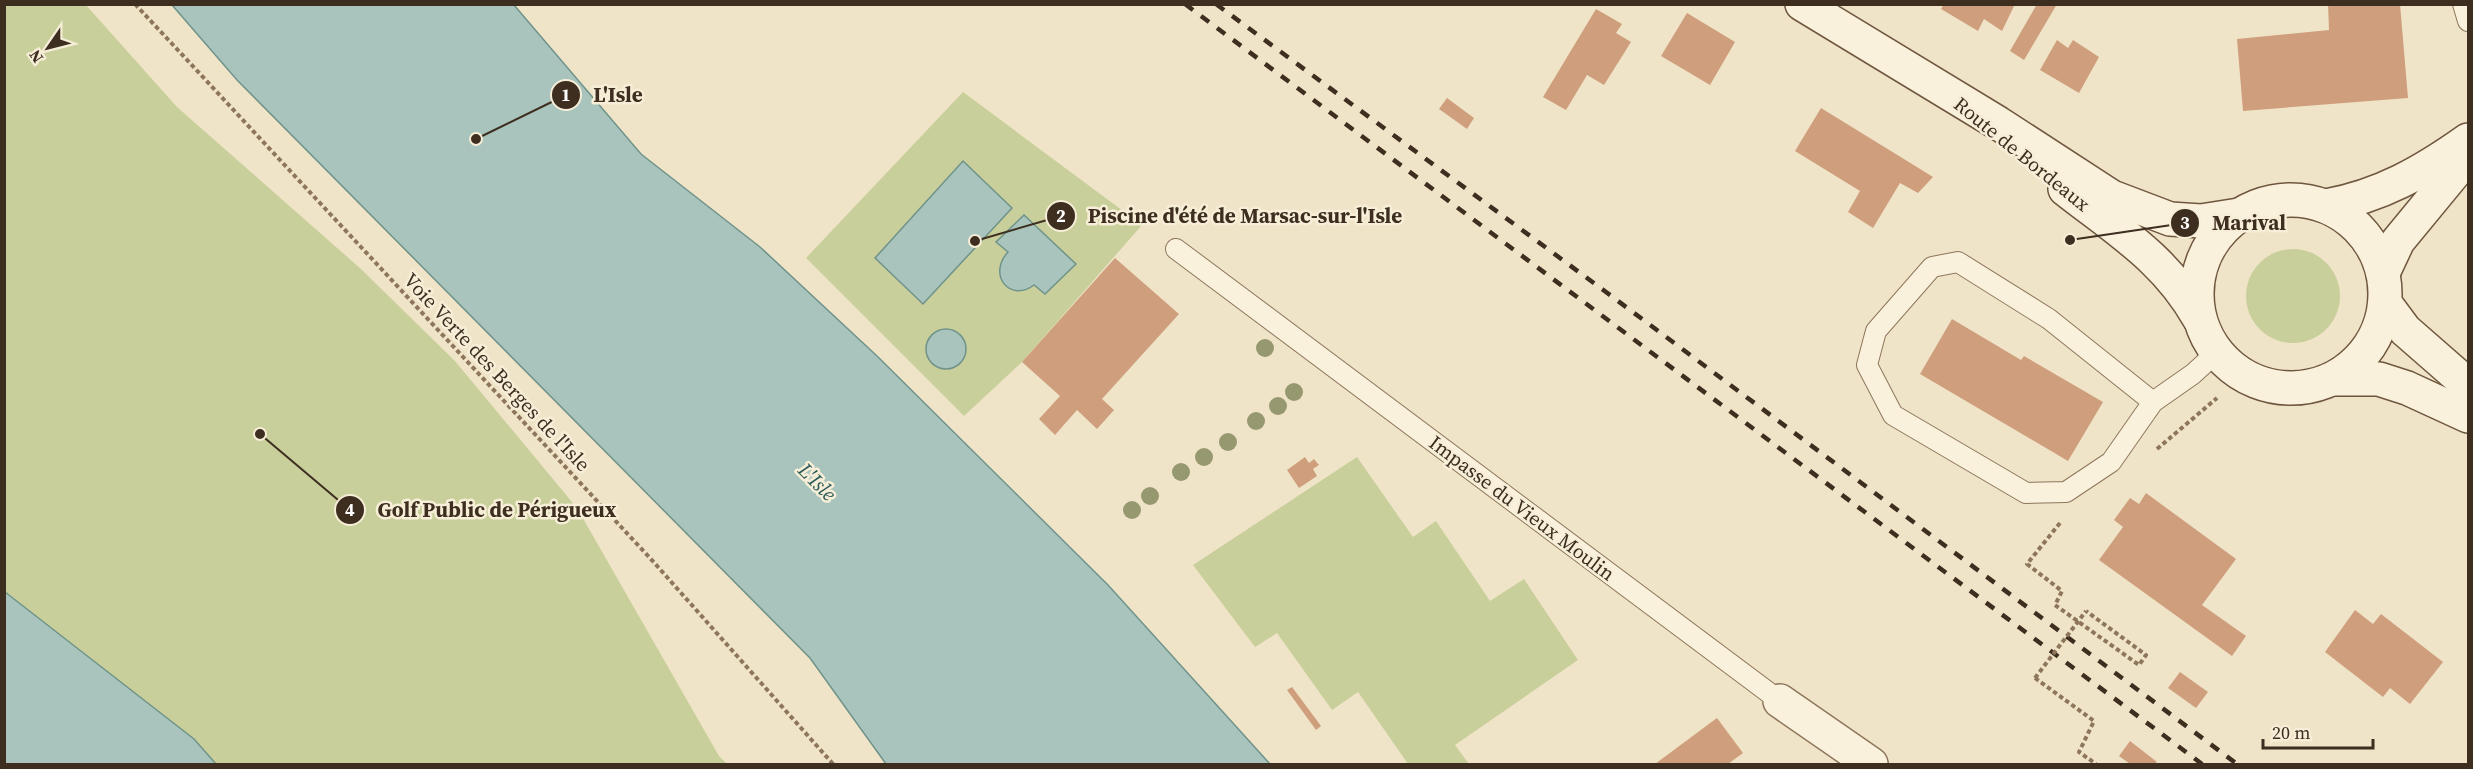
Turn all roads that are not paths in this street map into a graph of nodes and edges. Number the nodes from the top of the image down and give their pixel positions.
1 (1802, 4) edge
2 (2463, 4) edge
3 (2469, 21) edge
4 (1940, 87) junction
5 (2469, 140) edge
6 (2469, 156) edge
7 (2326, 206) junction
8 (2239, 215) junction
9 (1176, 249) dead end
10 (2384, 288) junction
11 (2202, 324) junction
12 (2217, 352) junction
13 (2333, 379) junction
14 (2469, 385) edge
15 (2153, 402) junction
16 (2469, 416) edge
17 (1780, 701) joint
18 (1871, 765) edge

1 - 4 main road, Route de Bordeaux
2 - 3 lane
4 - 8 main road, Route de Bordeaux
4 - 11 main road, Route de Bordeaux
5 - 7 main road
6 - 10 main road
7 - 8 main road
7 - 10 main road
8 - 11 main road
9 - 17 lane, Impasse du Vieux Moulin
10 - 13 main road
10 - 14 main road
11 - 12 main road
12 - 13 main road
12 - 15 lane
13 - 16 main road
15 - 15 lane
17 - 18 main road, Impasse du Vieux Moulin

